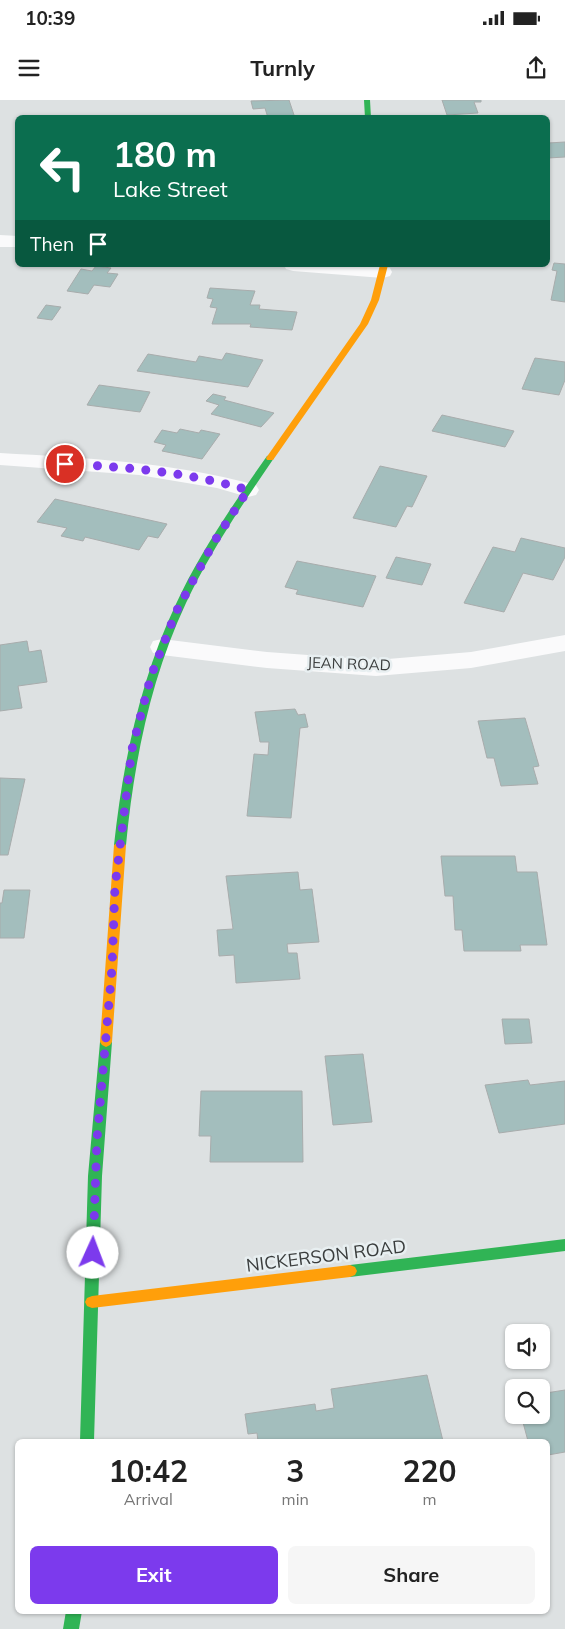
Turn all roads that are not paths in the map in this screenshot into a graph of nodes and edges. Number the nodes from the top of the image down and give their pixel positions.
1 (367, 100) edge
2 (368, 115) edge
3 (0, 241) edge
4 (15, 242) edge
5 (338, 267) edge
6 (383, 269) edge
7 (0, 459) edge
8 (248, 490) junction
9 (565, 642) edge
10 (162, 647) junction
11 (565, 1246) edge
12 (92, 1302) junction
13 (87, 1439) edge
14 (74, 1614) edge
15 (71, 1629) edge

1 - 2 main road
3 - 4 street
5 - 6 street
6 - 8 main road
7 - 8 street
8 - 10 main road
9 - 10 street, JEAN ROAD
10 - 12 main road
11 - 12 main road, NICKERSON ROAD
12 - 13 main road
14 - 15 main road

